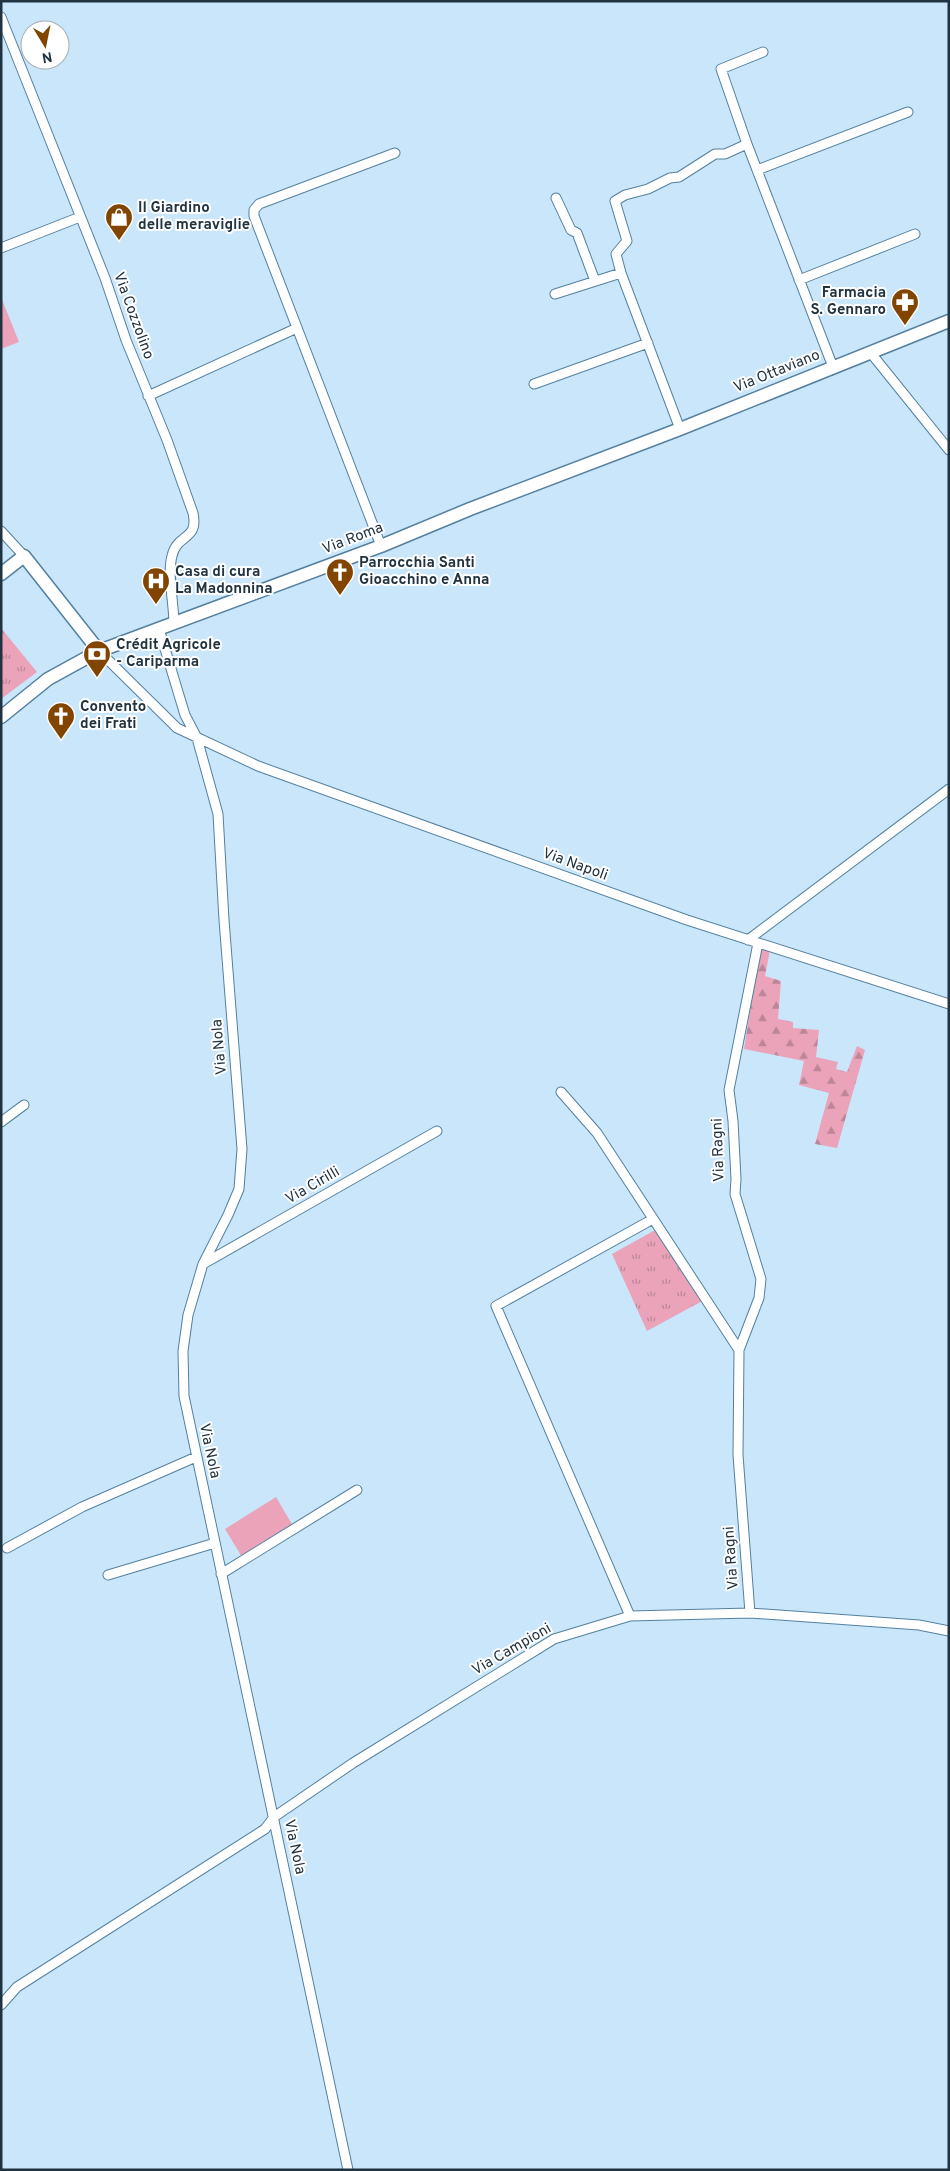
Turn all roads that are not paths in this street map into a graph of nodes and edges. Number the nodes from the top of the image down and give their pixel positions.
1 (1, 17) edge
2 (763, 52) dead end
3 (908, 112) dead end
4 (747, 144) junction
5 (396, 153) dead end
6 (757, 170) junction
7 (556, 198) dead end
8 (80, 217) junction
9 (915, 234) dead end
10 (1, 248) edge
11 (621, 273) junction
12 (799, 280) junction
13 (595, 281) junction
14 (556, 294) dead end
15 (949, 321) edge
16 (297, 328) junction
17 (648, 343) junction
18 (870, 352) junction
19 (833, 367) junction
20 (534, 384) dead end
21 (148, 396) junction
22 (680, 429) junction
23 (949, 450) edge
24 (618, 453) joint
25 (1, 531) edge
26 (381, 546) junction
27 (24, 556) junction
28 (1, 574) edge
29 (174, 624) junction
30 (159, 629) junction
31 (99, 651) junction
32 (1, 717) edge
33 (197, 738) junction
34 (949, 789) edge
35 (753, 941) junction
36 (949, 1004) edge
37 (560, 1092) dead end
38 (24, 1105) dead end
39 (1, 1122) edge
40 (437, 1131) dead end
41 (653, 1219) junction
42 (203, 1264) junction
43 (739, 1350) junction
44 (196, 1457) junction
45 (358, 1490) dead end
46 (215, 1543) junction
47 (7, 1548) dead end
48 (221, 1574) junction
49 (108, 1575) dead end
50 (750, 1613) junction
51 (630, 1616) junction
52 (949, 1631) edge
53 (274, 1817) junction
54 (1, 2005) edge
55 (348, 2170) edge

1 - 8 street, Via Cozzolino
2 - 4 street
3 - 6 street
4 - 6 street
4 - 11 street
5 - 16 street
6 - 12 street
7 - 13 street
8 - 10 street
8 - 21 street, Via Cozzolino
9 - 12 street
11 - 13 street
11 - 17 street
12 - 19 street
13 - 14 street
15 - 18 main road, Via Ottaviano
16 - 21 street
16 - 26 street
17 - 20 street
17 - 22 street
18 - 19 main road, Via Ottaviano
18 - 23 street
19 - 22 main road, Via Ottaviano
21 - 29 street, Via Cozzolino
22 - 24 main road, Via Ottaviano
24 - 26 main road, Via Roma
25 - 27 street
26 - 29 main road, Via Roma
27 - 28 main road
27 - 31 main road
29 - 30 main road, Via Roma
30 - 31 main road, Via Roma
30 - 33 street, Via Nola
31 - 32 main road, Via Roma
31 - 33 street, Via Napoli
33 - 35 street, Via Napoli
33 - 42 street, Via Nola
34 - 35 street
35 - 36 street, Via Napoli
35 - 43 street, Via Ragni
37 - 41 street
38 - 39 street
40 - 42 street, Via Cirilli
41 - 43 street
41 - 51 street
42 - 44 street, Via Nola
43 - 50 street, Via Ragni
44 - 46 street, Via Nola
44 - 47 street
45 - 48 street
46 - 48 street, Via Nola
46 - 49 street
48 - 53 street, Via Nola
50 - 51 street, Via Campioni
50 - 52 street, Via Campioni
51 - 53 street, Via Campioni
53 - 54 street, Via Campioni
53 - 55 street, Via Nola

